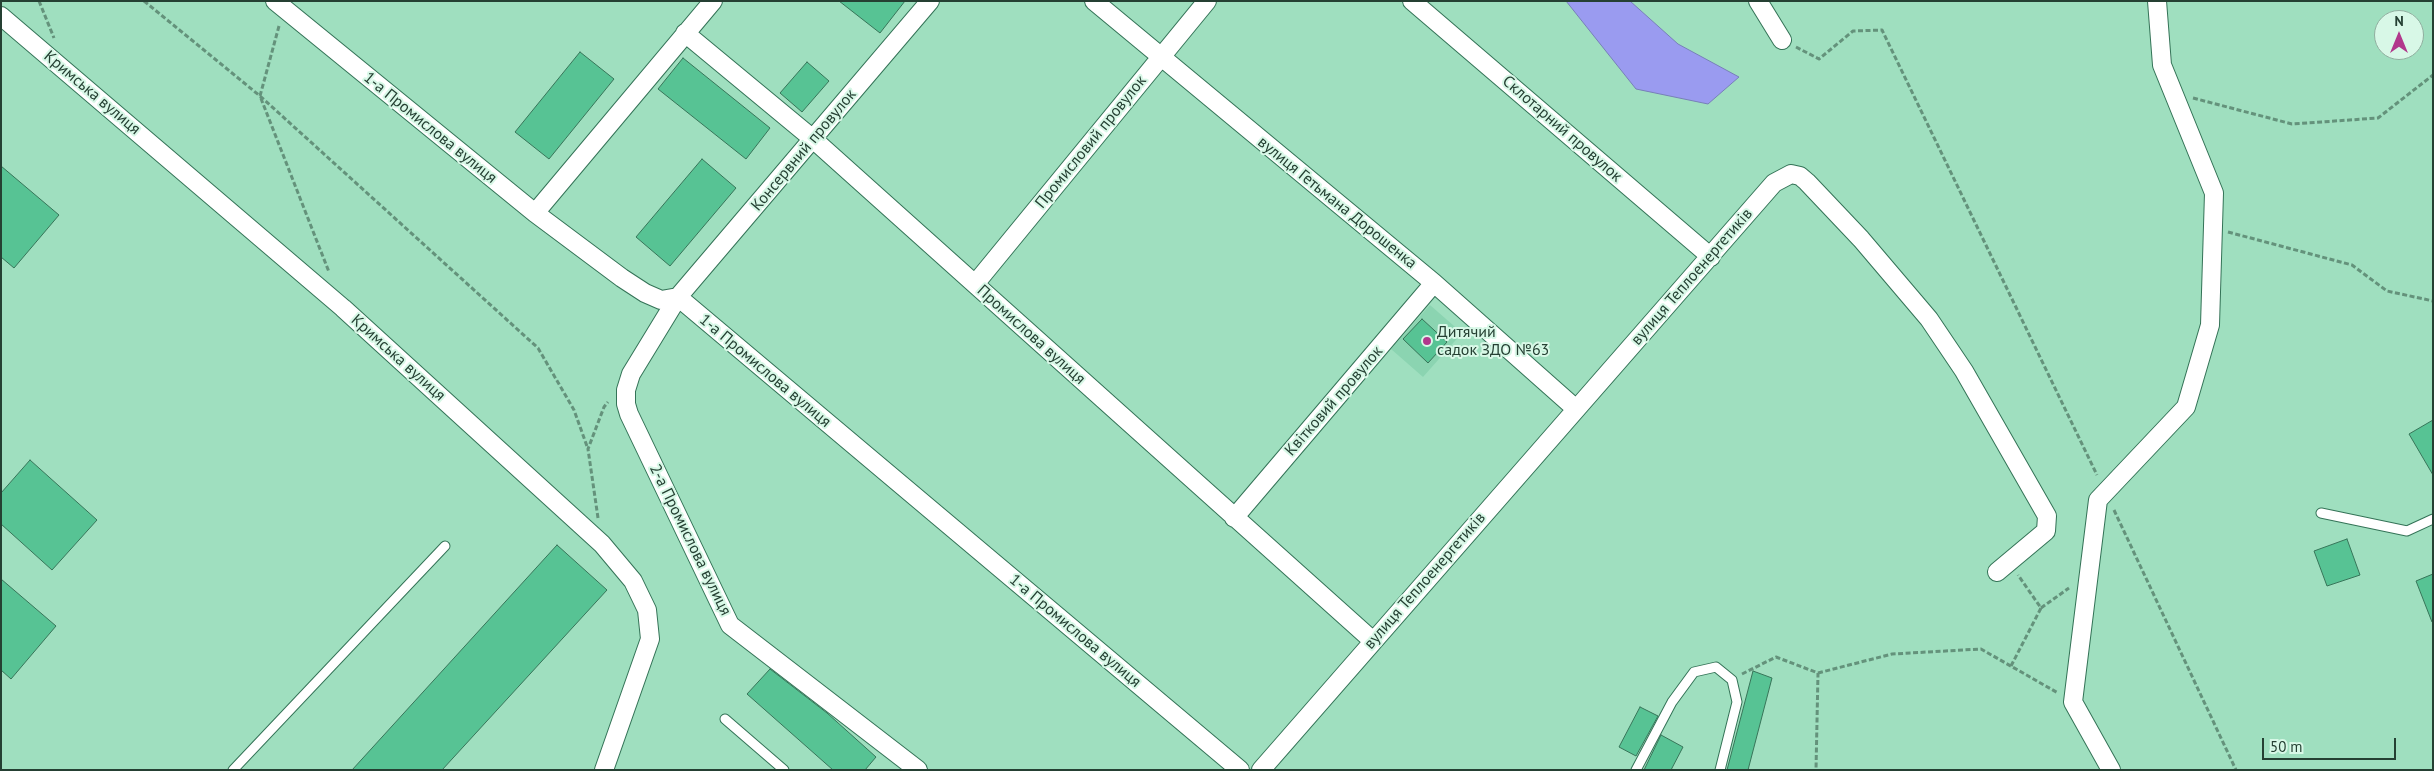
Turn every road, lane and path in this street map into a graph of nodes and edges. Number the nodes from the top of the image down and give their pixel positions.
1 (144, 1) edge
2 (712, 1) edge
3 (930, 1) edge
4 (1094, 1) edge
5 (1207, 1) edge
6 (1412, 1) edge
7 (1758, 1) edge
8 (2157, 1) edge
9 (280, 5) edge
10 (1, 16) edge
11 (685, 33) junction
12 (1782, 40) joint
13 (1160, 58) junction
14 (2433, 74) edge
15 (2173, 92) junction
16 (260, 96) junction
17 (814, 139) junction
18 (535, 213) junction
19 (2213, 228) junction
20 (1711, 257) junction
21 (332, 280) dead end
22 (1434, 283) junction
23 (975, 284) junction
24 (678, 298) junction
25 (2433, 301) edge
26 (609, 401) dead end
27 (1576, 409) junction
28 (588, 449) junction
29 (2106, 492) junction
30 (2321, 513) dead end
31 (1234, 518) junction
32 (2433, 519) edge
33 (602, 544) junction
34 (445, 546) dead end
35 (2003, 567) joint
36 (2089, 575) junction
37 (2041, 608) junction
38 (1372, 642) junction
39 (2011, 666) junction
40 (1818, 673) junction
41 (1732, 680) junction
42 (2073, 702) junction
43 (725, 719) dead end
44 (2235, 768) edge
45 (233, 770) edge
46 (604, 770) edge
47 (784, 770) edge
48 (918, 770) edge
49 (1240, 770) edge
50 (1261, 770) edge
51 (1636, 770) edge
52 (1720, 770) edge
53 (1816, 770) edge
54 (2111, 770) edge

1 - 16 path
2 - 11 street
3 - 17 street, Консервний провулок
4 - 13 street, вулиця Гетьмана Дорошенка
5 - 13 street, Промисловий провулок
6 - 20 street, Склотарний провулок
7 - 12 street
8 - 15 street
9 - 16 path
9 - 18 street, 1-а Промислова вулиця
10 - 33 street, Кримська вулиця
11 - 17 street, Промислова вулиця
11 - 18 street
12 - 29 path
13 - 22 street, вулиця Гетьмана Дорошенка
13 - 23 street, Промисловий провулок
14 - 15 path
15 - 19 street
16 - 21 path
16 - 28 path
17 - 23 street, Промислова вулиця
17 - 24 street, Консервний провулок
18 - 24 street, 1-а Промислова вулиця
19 - 25 path
19 - 29 street
20 - 27 street, вулиця Теплоенергетиків
20 - 35 street, вулиця Теплоенергетиків
22 - 27 street, вулиця Гетьмана Дорошенка
22 - 31 street, Квітковий провулок
23 - 31 street, Промислова вулиця
24 - 48 street, 2-а Промислова вулиця
24 - 49 street, 1-а Промислова вулиця
26 - 28 path
27 - 38 street, вулиця Теплоенергетиків
28 - 33 path
29 - 36 street
29 - 44 path
30 - 32 lane
31 - 38 street, Промислова вулиця
33 - 46 street, Кримська вулиця
34 - 45 lane
35 - 37 path
36 - 37 path
36 - 42 street
37 - 39 path
38 - 50 street, вулиця Теплоенергетиків
39 - 40 path
39 - 42 path
40 - 41 path
40 - 53 path
41 - 51 lane
41 - 52 lane
42 - 54 street
43 - 47 lane

